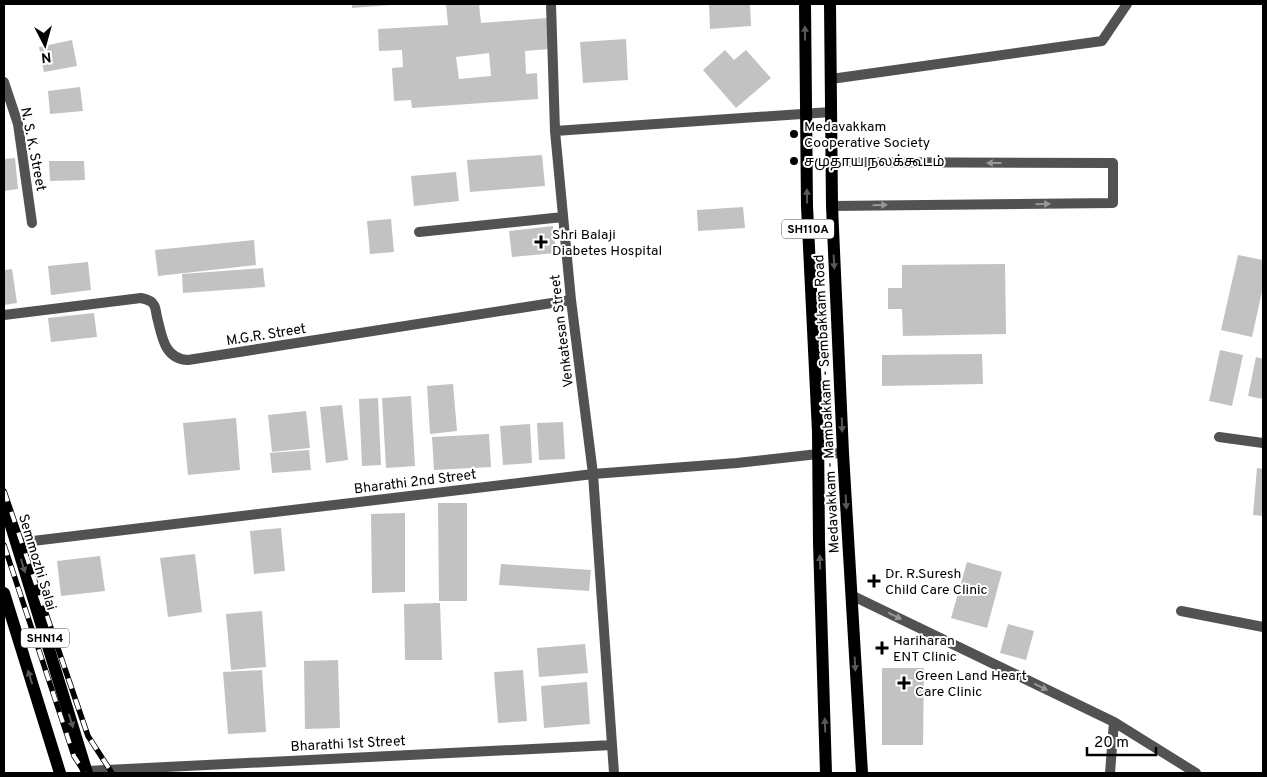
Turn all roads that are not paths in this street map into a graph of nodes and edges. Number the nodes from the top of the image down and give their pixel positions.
1 (551, 4) edge
2 (804, 4) edge
3 (830, 4) edge
4 (1127, 4) edge
5 (831, 79) junction
6 (4, 82) edge
7 (831, 112) junction
8 (805, 113) junction
9 (556, 131) junction
10 (831, 162) junction
11 (832, 206) junction
12 (564, 217) junction
13 (32, 223) dead end
14 (419, 232) dead end
15 (571, 300) junction
16 (4, 315) edge
17 (1219, 437) dead end
18 (1263, 444) edge
19 (843, 453) junction
20 (818, 454) junction
21 (593, 474) junction
22 (4, 503) edge
23 (16, 542) junction
24 (4, 593) edge
25 (851, 595) junction
26 (1181, 612) dead end
27 (1263, 627) edge
28 (1114, 722) junction
29 (612, 745) junction
30 (86, 772) edge
31 (60, 773) edge
32 (614, 773) edge
33 (826, 773) edge
34 (862, 773) edge
35 (1110, 773) edge
36 (1196, 773) edge

1 - 9 street, Venkatesan Street
8 -> 2 main road, Medavakkam - Mambakkam - Sembakkam Road / SH110A
3 - 5 main road, Medavakkam - Mambakkam - Sembakkam Road / SH110A
4 - 5 street
5 - 7 main road, Medavakkam - Mambakkam - Sembakkam Road / SH110A
6 - 13 street, N. S. K. Street
7 - 8 street
7 - 10 main road, Medavakkam - Mambakkam - Sembakkam Road / SH110A
8 - 9 street
20 -> 8 main road, Medavakkam - Mambakkam - Sembakkam Road / SH110A
9 - 12 street, Venkatesan Street
10 - 11 main road, Medavakkam - Mambakkam - Sembakkam Road / SH110A
11 -> 10 street
11 -> 19 main road, Medavakkam - Mambakkam - Sembakkam Road / SH110A
12 - 14 street
12 - 15 street, Venkatesan Street
15 - 16 street, M.G.R. Street
15 - 21 street, Venkatesan Street
17 - 18 street
19 - 20 street, Bharathi 2nd Street
19 -> 25 main road, Medavakkam - Mambakkam - Sembakkam Road / SH110A
20 - 21 street, Bharathi 2nd Street
33 -> 20 main road, Medavakkam - Mambakkam - Sembakkam Road / SH110A
21 - 23 street, Bharathi 2nd Street
21 - 29 street, Venkatesan Street
22 - 23 main road, Semmozhi Salai / SHN14
23 -> 30 main road, Semmozhi Salai / SHN14
31 -> 24 main road, SHN14
25 -> 28 street
25 -> 34 main road, Medavakkam - Mambakkam - Sembakkam Road / SH110A
26 - 27 street
28 - 35 street
28 - 36 street
29 - 30 street, Bharathi 1st Street
29 - 32 street, Venkatesan Street

